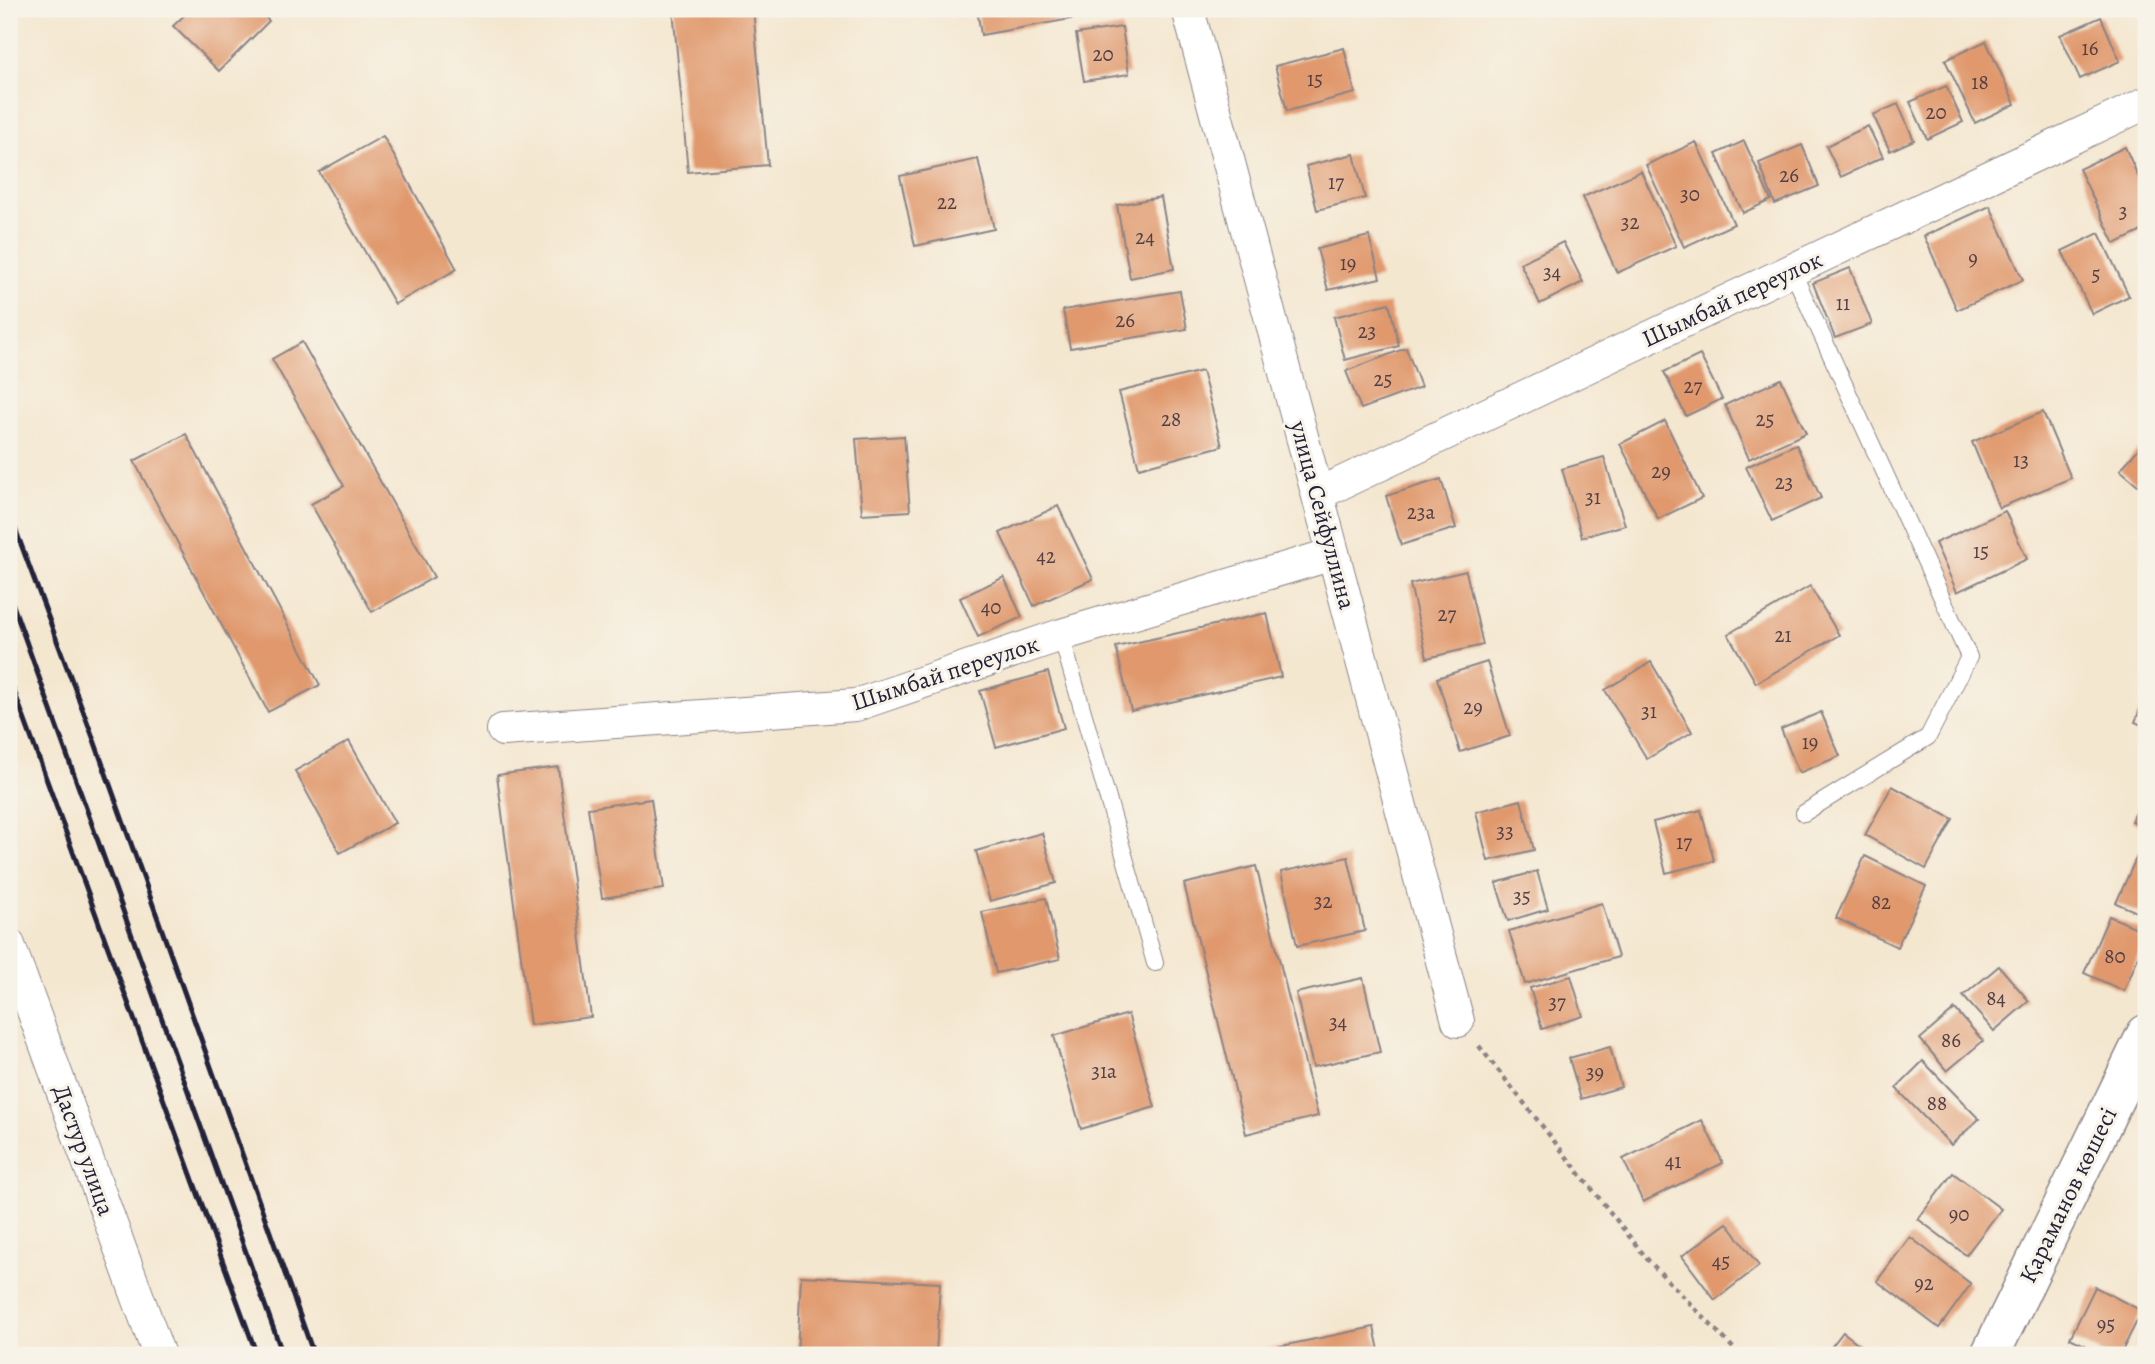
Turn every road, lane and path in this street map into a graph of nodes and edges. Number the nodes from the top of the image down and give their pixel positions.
1 (1188, 9) edge
2 (2146, 103) edge
3 (1792, 270) junction
4 (1318, 495) junction
5 (1334, 554) junction
6 (1061, 635) junction
7 (503, 730) dead end
8 (1804, 813) dead end
9 (9, 945) edge
10 (1155, 963) dead end
11 (1458, 1021) joint
12 (2146, 1034) edge
13 (159, 1355) edge
14 (1741, 1355) edge
15 (1990, 1355) edge

1 - 4 street, улица Сейфуллина
2 - 3 street, Шымбай переулок
3 - 4 street, Шымбай переулок
3 - 8 lane
4 - 5 street, улица Сейфуллина
5 - 6 street, Шымбай переулок
5 - 11 street, улица Сейфуллина
6 - 7 street, Шымбай переулок
6 - 10 lane
9 - 13 street, Дастур улица
11 - 14 path
12 - 15 main road, Қараманов көшесі

